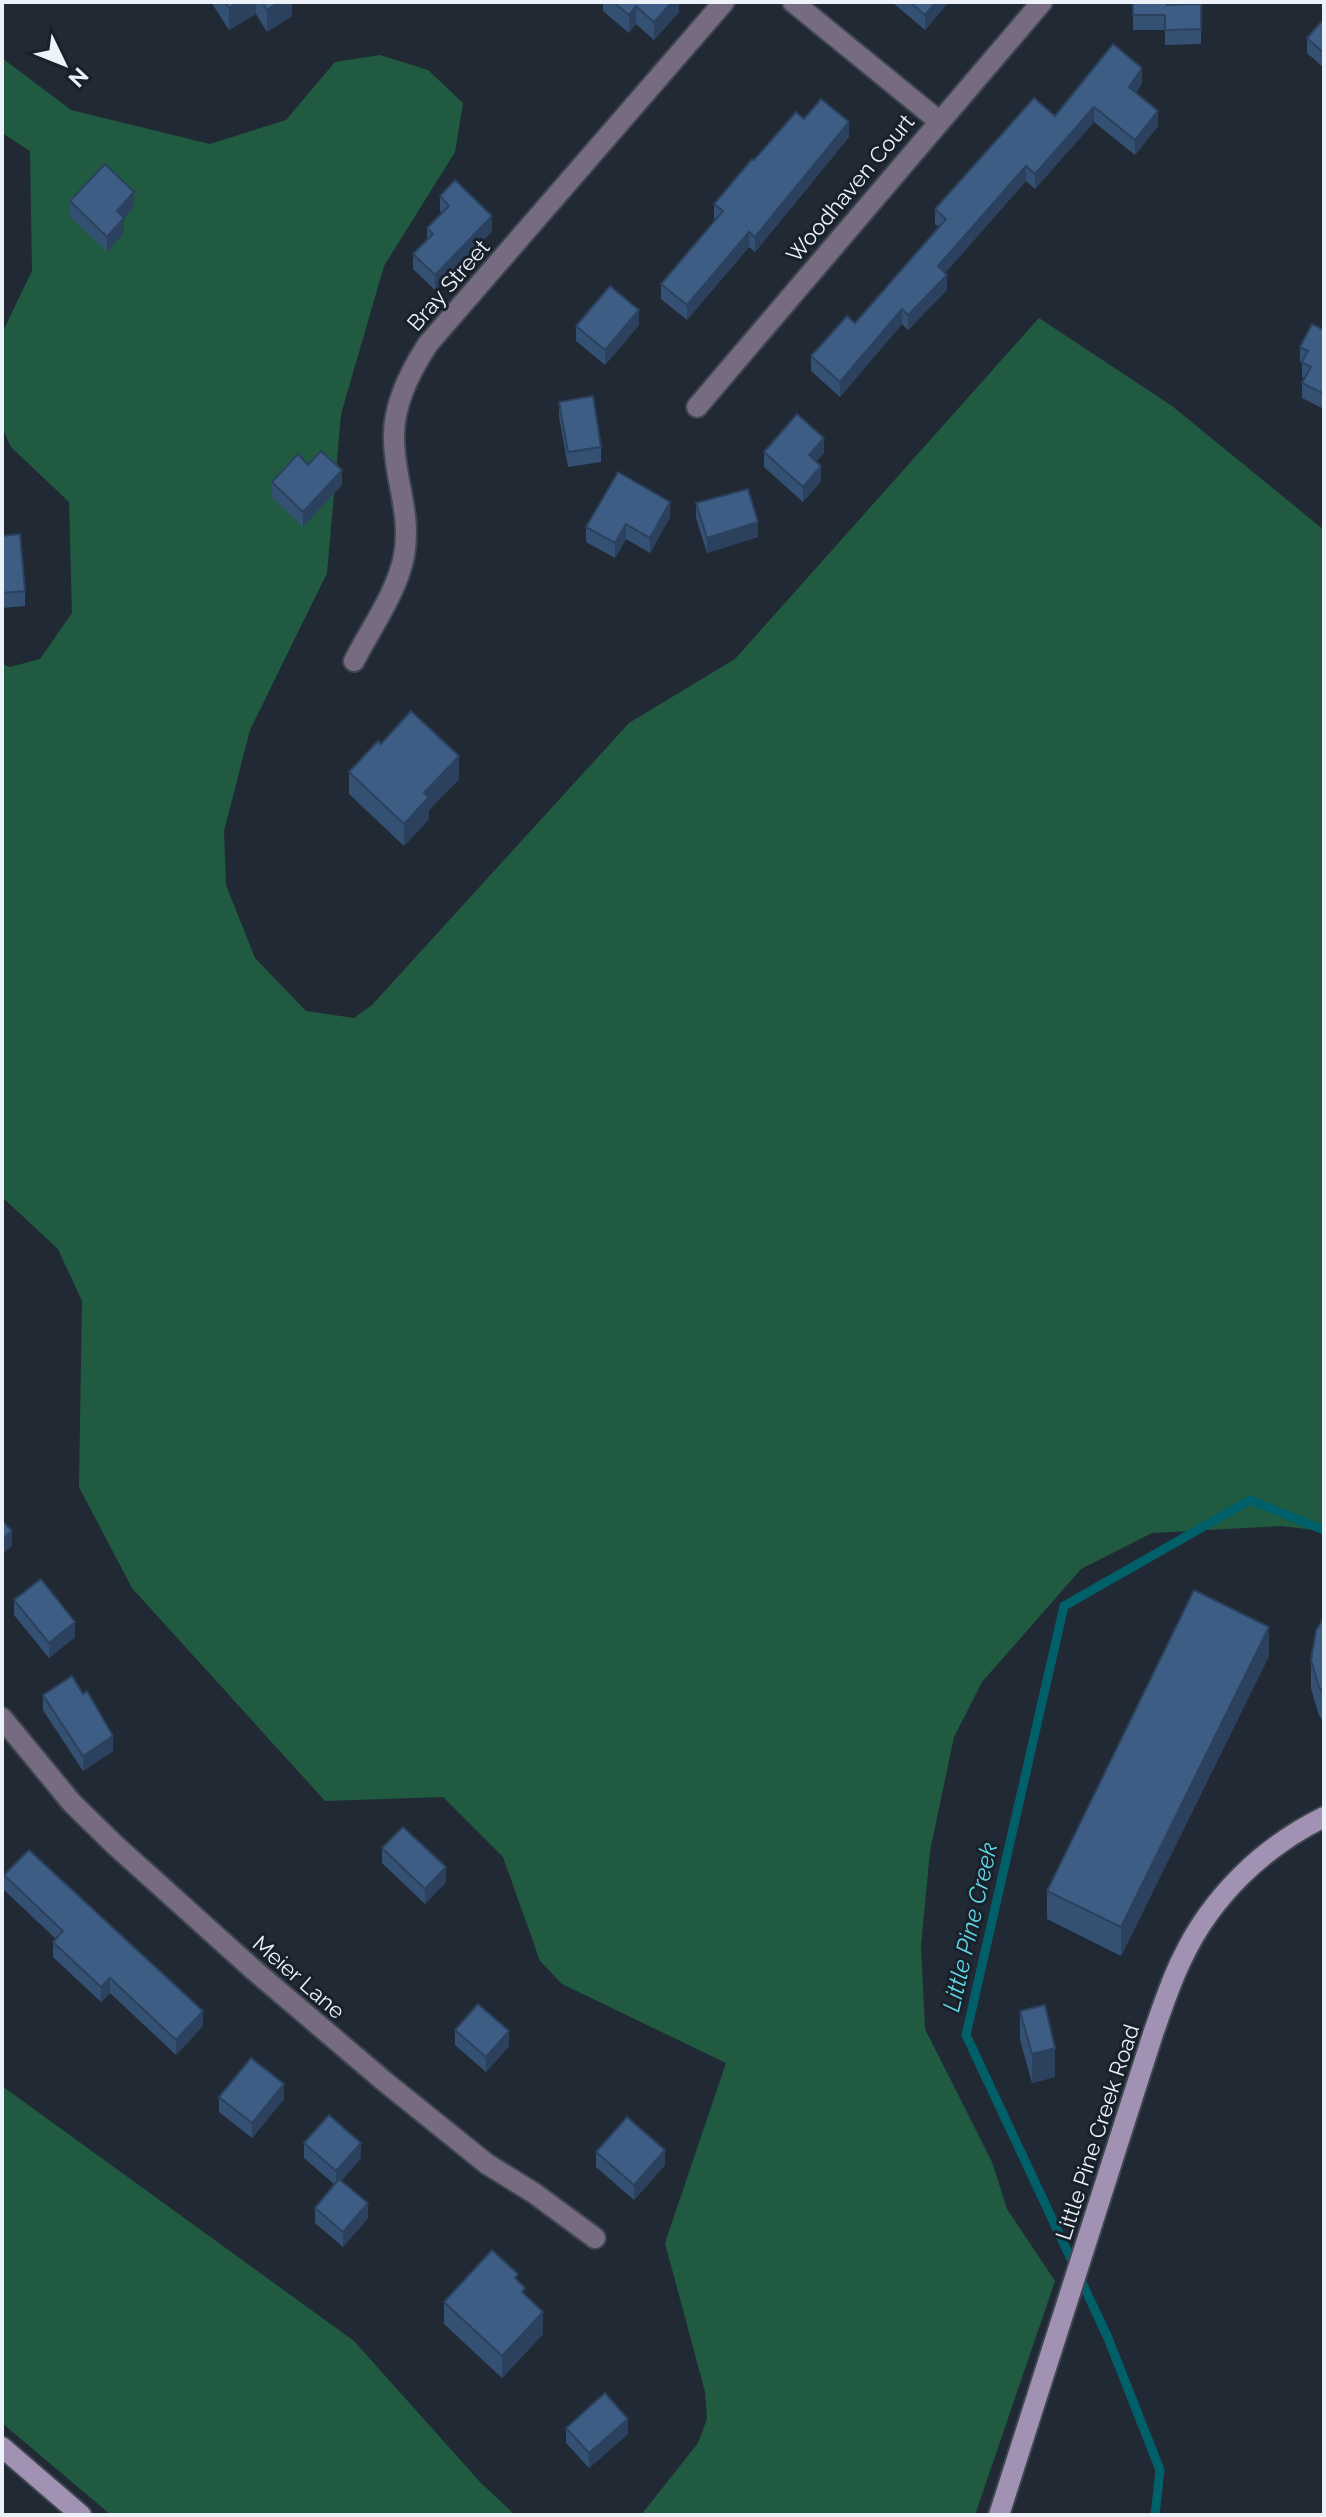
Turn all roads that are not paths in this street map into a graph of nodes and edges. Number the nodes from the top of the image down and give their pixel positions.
1 (724, 2) edge
2 (793, 2) edge
3 (1042, 2) edge
4 (939, 121) junction
5 (697, 407) dead end
6 (354, 661) dead end
7 (2, 1718) edge
8 (1324, 1817) edge
9 (595, 2238) dead end
10 (2, 2447) edge
11 (81, 2515) edge
12 (999, 2515) edge

1 - 6 street, Bray Street
2 - 4 street
3 - 4 street, Woodhaven Court
4 - 5 street, Woodhaven Court
7 - 9 street, Meier Lane
8 - 12 street, Little Pine Creek Road
10 - 11 street

